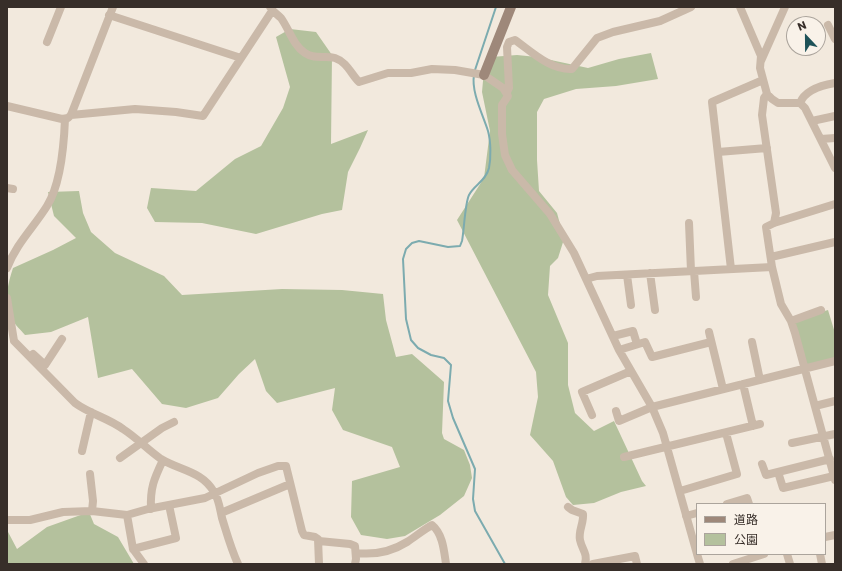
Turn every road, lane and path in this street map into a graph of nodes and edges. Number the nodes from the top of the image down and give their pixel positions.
1 (61, 7) edge
2 (511, 7) edge
3 (691, 7) edge
4 (740, 7) edge
5 (785, 7) edge
6 (271, 9) edge
7 (111, 11) edge
8 (828, 26) dead end
9 (835, 39) edge
10 (47, 42) dead end
11 (241, 58) junction
12 (760, 64) junction
13 (484, 75) junction
14 (763, 80) junction
15 (835, 83) edge
16 (507, 92) junction
17 (767, 94) junction
18 (800, 103) junction
19 (7, 106) edge
20 (835, 116) edge
21 (68, 117) junction
22 (812, 121) junction
23 (835, 138) edge
24 (821, 139) junction
25 (767, 148) junction
26 (718, 152) junction
27 (832, 154) edge
28 (835, 168) edge
29 (835, 204) edge
30 (774, 223) junction
31 (689, 224) dead end
32 (835, 242) edge
33 (771, 257) junction
34 (772, 267) junction
35 (7, 268) edge
36 (731, 269) junction
37 (693, 271) junction
38 (650, 273) junction
39 (627, 274) junction
40 (586, 279) junction
41 (696, 297) dead end
42 (7, 298) edge
43 (631, 305) dead end
44 (655, 310) dead end
45 (821, 310) dead end
46 (791, 320) junction
47 (709, 332) dead end
48 (613, 336) junction
49 (62, 339) dead end
50 (10, 342) edge
51 (711, 342) junction
52 (752, 342) dead end
53 (637, 344) junction
54 (619, 350) junction
55 (835, 361) edge
56 (804, 369) junction
57 (631, 371) junction
58 (760, 380) junction
59 (743, 384) junction
60 (723, 389) junction
61 (835, 401) edge
62 (815, 406) junction
63 (652, 407) junction
64 (616, 411) dead end
65 (90, 412) junction
66 (592, 415) dead end
67 (174, 422) dead end
68 (726, 433) junction
69 (835, 434) edge
70 (824, 436) junction
71 (792, 443) dead end
72 (140, 444) junction
73 (668, 448) junction
74 (82, 451) dead end
75 (624, 457) dead end
76 (120, 458) dead end
77 (830, 459) junction
78 (163, 460) junction
79 (762, 464) dead end
80 (778, 472) junction
81 (90, 474) dead end
82 (834, 478) edge
83 (290, 484) junction
84 (680, 492) junction
85 (215, 494) junction
86 (730, 503) edge
87 (749, 503) edge
88 (169, 505) junction
89 (568, 507) dead end
90 (151, 509) junction
91 (92, 511) junction
92 (221, 513) junction
93 (696, 513) edge
94 (127, 515) junction
95 (686, 516) junction
96 (7, 520) edge
97 (319, 540) junction
98 (133, 549) junction
99 (696, 551) edge
100 (356, 552) junction
101 (761, 555) edge
102 (144, 564) edge
103 (238, 564) edge
104 (319, 564) edge
105 (355, 564) edge
106 (446, 564) edge
107 (585, 564) edge
108 (593, 564) edge
109 (637, 564) edge
110 (733, 564) edge

1 - 10 street
2 - 13 street
3 - 16 street
4 - 12 street
5 - 12 street
6 - 11 street
6 - 13 street
7 - 11 street
7 - 21 street
8 - 9 street
11 - 21 street
12 - 14 street
13 - 16 street
14 - 17 street
14 - 26 street
15 - 18 street
16 - 40 street
17 - 18 street
17 - 25 street
18 - 22 street
19 - 21 street
20 - 22 street
21 - 35 street
22 - 24 street
23 - 24 street
24 - 27 street
25 - 26 street
25 - 30 street
26 - 36 street
27 - 28 street
29 - 30 street
30 - 33 street
31 - 37 street
32 - 33 street
33 - 34 street
34 - 36 street
34 - 46 street
36 - 37 street
37 - 38 street
37 - 41 street
38 - 39 street
38 - 44 street
39 - 40 street
39 - 43 street
40 - 48 street
42 - 50 street
45 - 46 street
46 - 56 street
47 - 51 street
48 - 53 street
48 - 54 street
49 - 50 street
50 - 65 street
51 - 53 street
51 - 60 street
52 - 58 street
53 - 54 street
54 - 57 street
55 - 56 street
56 - 58 street
56 - 62 street
57 - 63 street
57 - 66 street
58 - 59 street
59 - 60 street
59 - 68 street
60 - 63 street
61 - 62 street
62 - 70 street
63 - 64 street
63 - 73 street
65 - 72 street
65 - 74 street
67 - 72 street
68 - 73 street
68 - 84 street
69 - 70 street
70 - 71 street
70 - 77 street
72 - 76 street
72 - 78 street
73 - 75 street
73 - 84 street
77 - 80 street
77 - 82 street
78 - 85 street
78 - 90 street
79 - 80 street
80 - 82 street
81 - 91 street
83 - 85 street
83 - 92 street
83 - 97 street
84 - 95 street
85 - 88 street
85 - 92 street
86 - 87 street
88 - 90 street
88 - 98 street
89 - 107 street
90 - 94 street
91 - 94 street
91 - 96 street
92 - 103 street
93 - 95 street
94 - 98 street
95 - 99 street
97 - 100 street
97 - 104 street
98 - 102 street
100 - 105 street
100 - 106 street
101 - 110 street
108 - 109 street

